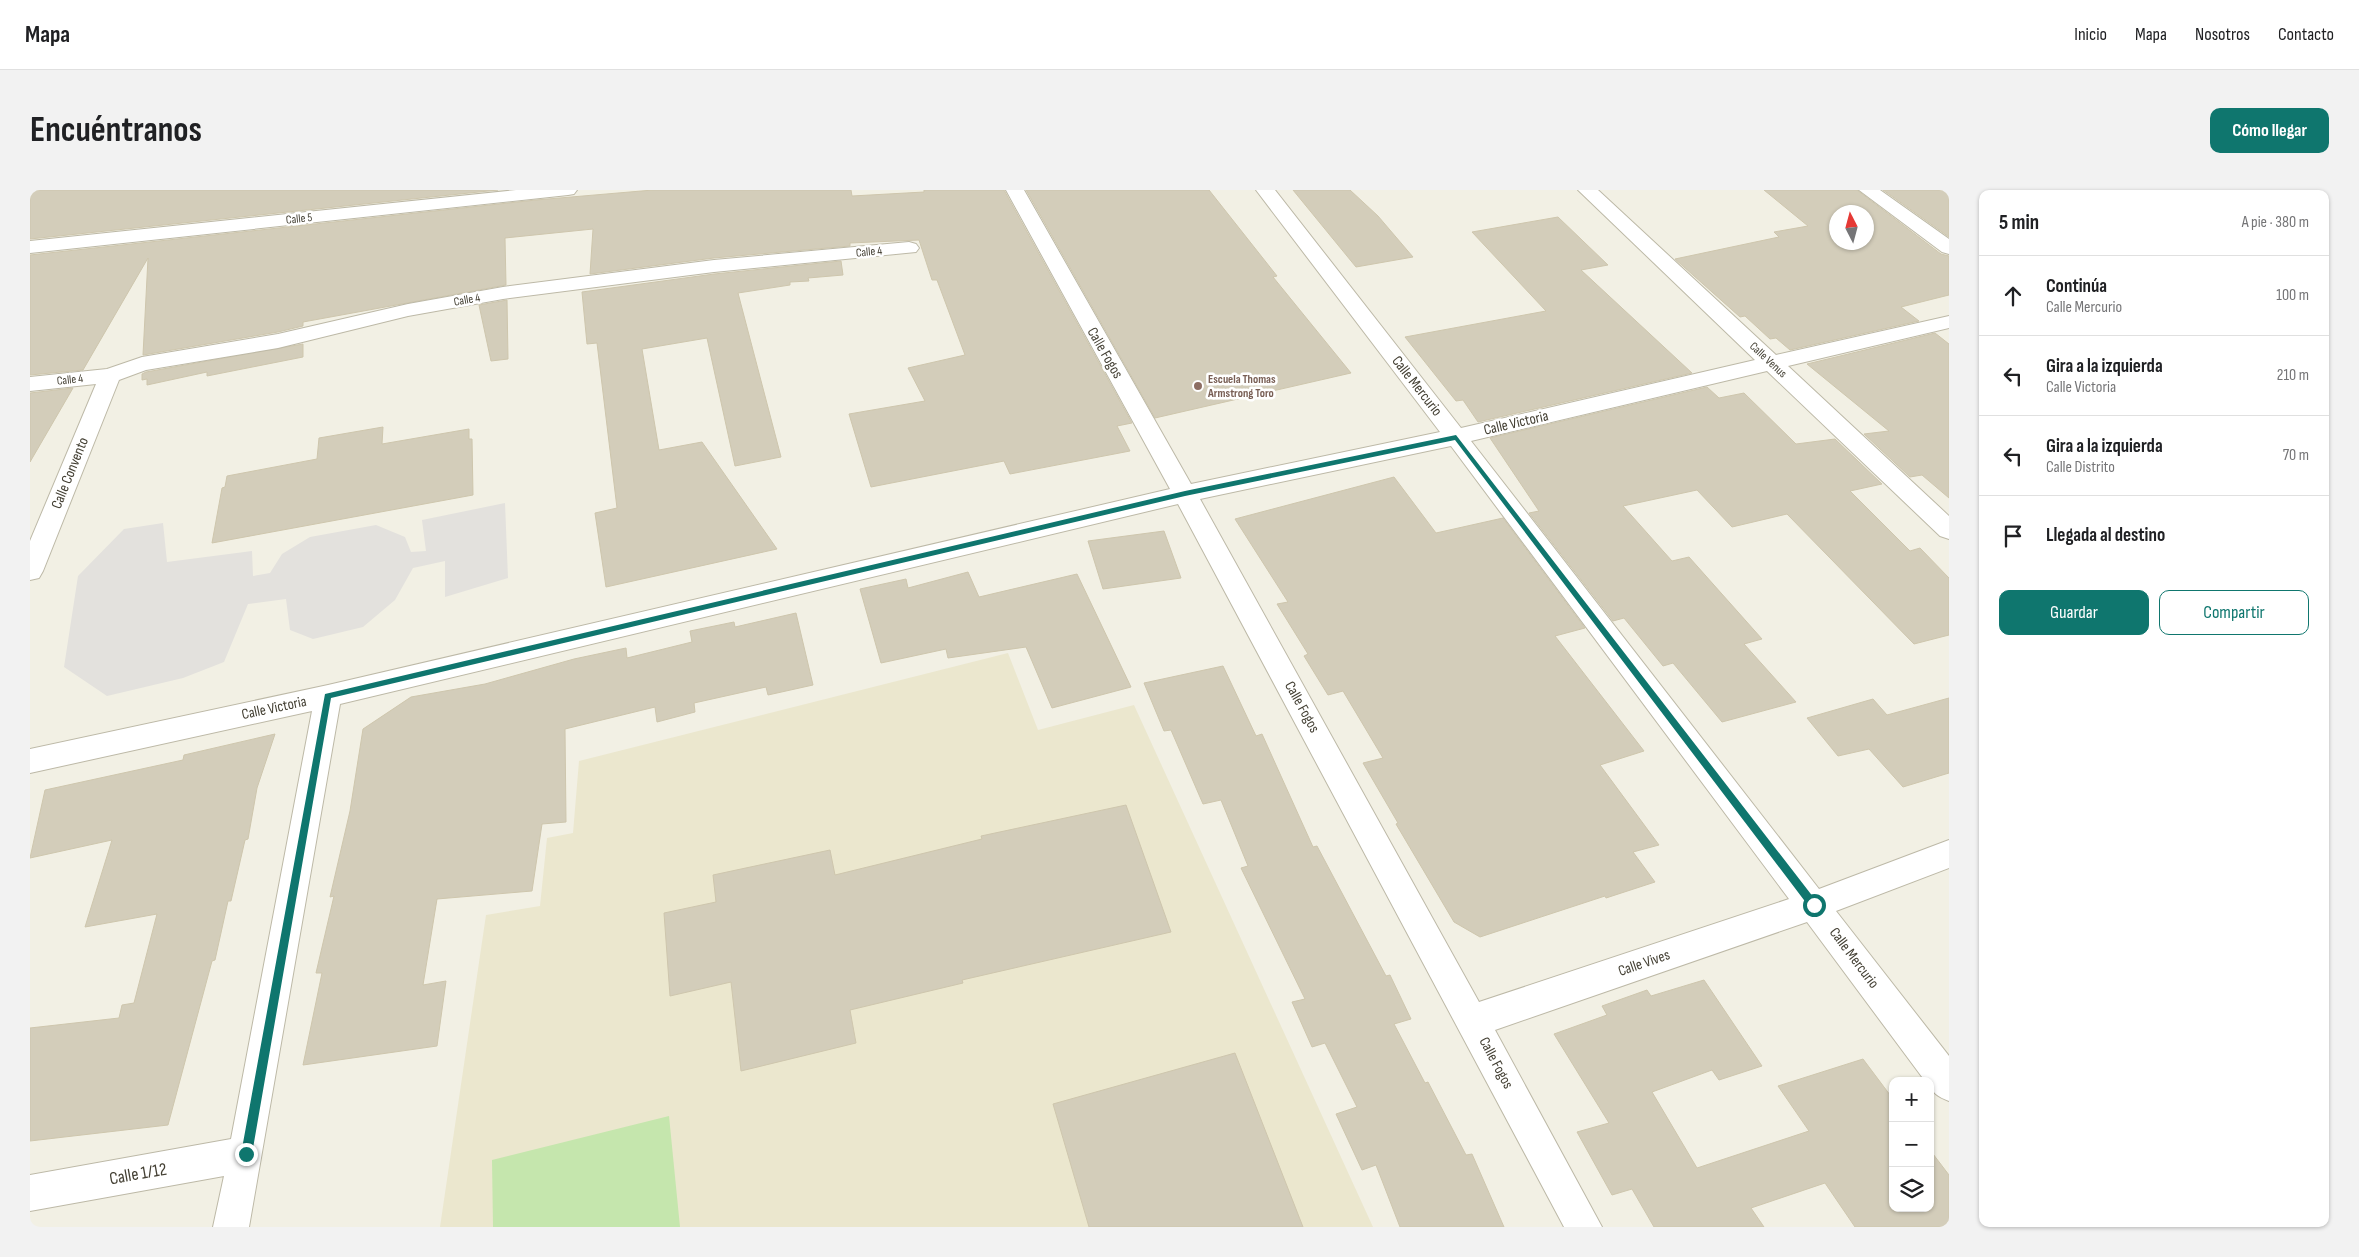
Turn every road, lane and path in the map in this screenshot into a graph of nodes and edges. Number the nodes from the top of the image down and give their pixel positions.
1 (568, 190) edge
2 (1014, 190) edge
3 (1265, 190) edge
4 (1587, 190) edge
5 (1868, 190) edge
6 (30, 247) edge
7 (909, 248) dead end
8 (1949, 248) edge
9 (1949, 322) edge
10 (1773, 364) junction
11 (110, 376) junction
12 (30, 384) edge
13 (1456, 437) junction
14 (1185, 494) junction
15 (1949, 530) edge
16 (31, 564) edge
17 (328, 696) junction
18 (30, 761) edge
19 (1949, 854) edge
20 (1814, 905) junction
21 (1474, 1021) junction
22 (1949, 1084) edge
23 (246, 1154) junction
24 (30, 1193) edge
25 (231, 1227) edge
26 (1584, 1227) edge

1 - 6 street, Calle 5
2 - 14 street, Calle Fogos
3 - 13 street, Calle Mercurio
4 - 10 street, Calle Venus
5 - 8 street
7 - 11 street, Calle 4
9 - 10 street, Calle Victoria
10 - 13 street, Calle Victoria
10 - 15 street, Calle Venus
11 - 12 street, Calle 4
11 - 16 street, Calle Convento
13 - 14 street, Calle Victoria
13 - 20 street, Calle Mercurio
14 - 17 street, Calle Victoria
14 - 21 street, Calle Fogos
17 - 18 street, Calle Victoria
17 - 23 street
19 - 20 street, Calle Vives
20 - 21 street, Calle Vives
20 - 22 street, Calle Mercurio
21 - 26 street, Calle Fogos
23 - 24 street, Calle 1/12
23 - 25 street

